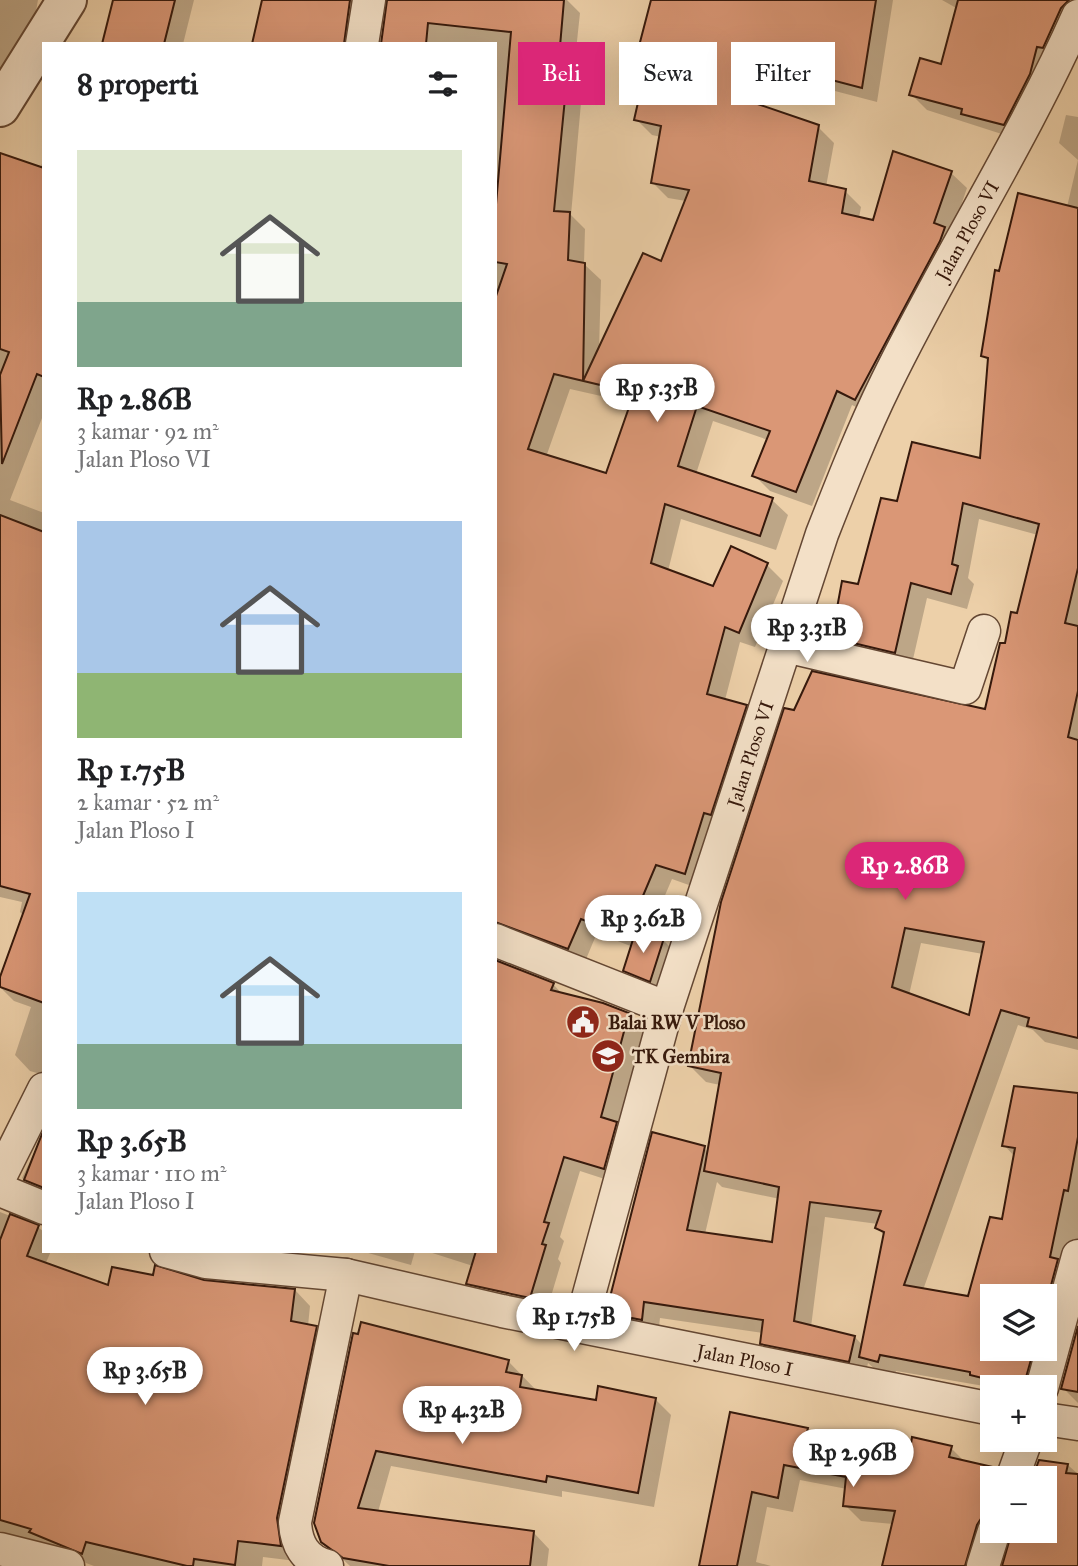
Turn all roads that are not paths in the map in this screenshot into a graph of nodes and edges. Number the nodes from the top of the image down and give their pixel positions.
1 (67, 0) edge
2 (369, 0) edge
3 (1078, 16) edge
4 (362, 42) edge
5 (0, 107) edge
6 (984, 631) dead end
7 (785, 646) junction
8 (497, 941) edge
9 (667, 1008) junction
10 (42, 1092) edge
11 (0, 1177) edge
12 (0, 1190) edge
13 (42, 1207) edge
14 (173, 1253) edge
15 (1078, 1256) edge
16 (346, 1275) junction
17 (577, 1326) junction
18 (1046, 1375) edge
19 (980, 1407) edge
20 (1057, 1421) edge
21 (1078, 1424) edge
22 (990, 1543) edge
23 (0, 1549) edge
24 (68, 1566) edge
25 (327, 1566) edge
26 (983, 1566) edge

1 - 5 street
2 - 4 street
3 - 7 street, Jalan Ploso VI
6 - 7 street
7 - 9 street, Jalan Ploso VI
8 - 9 street
9 - 17 street, Jalan Ploso VI
10 - 11 street
12 - 13 street
14 - 16 street, Jalan Ploso I
15 - 18 street
16 - 17 street, Jalan Ploso I
16 - 25 street
17 - 19 street, Jalan Ploso I
20 - 21 street
22 - 26 street
23 - 24 street

